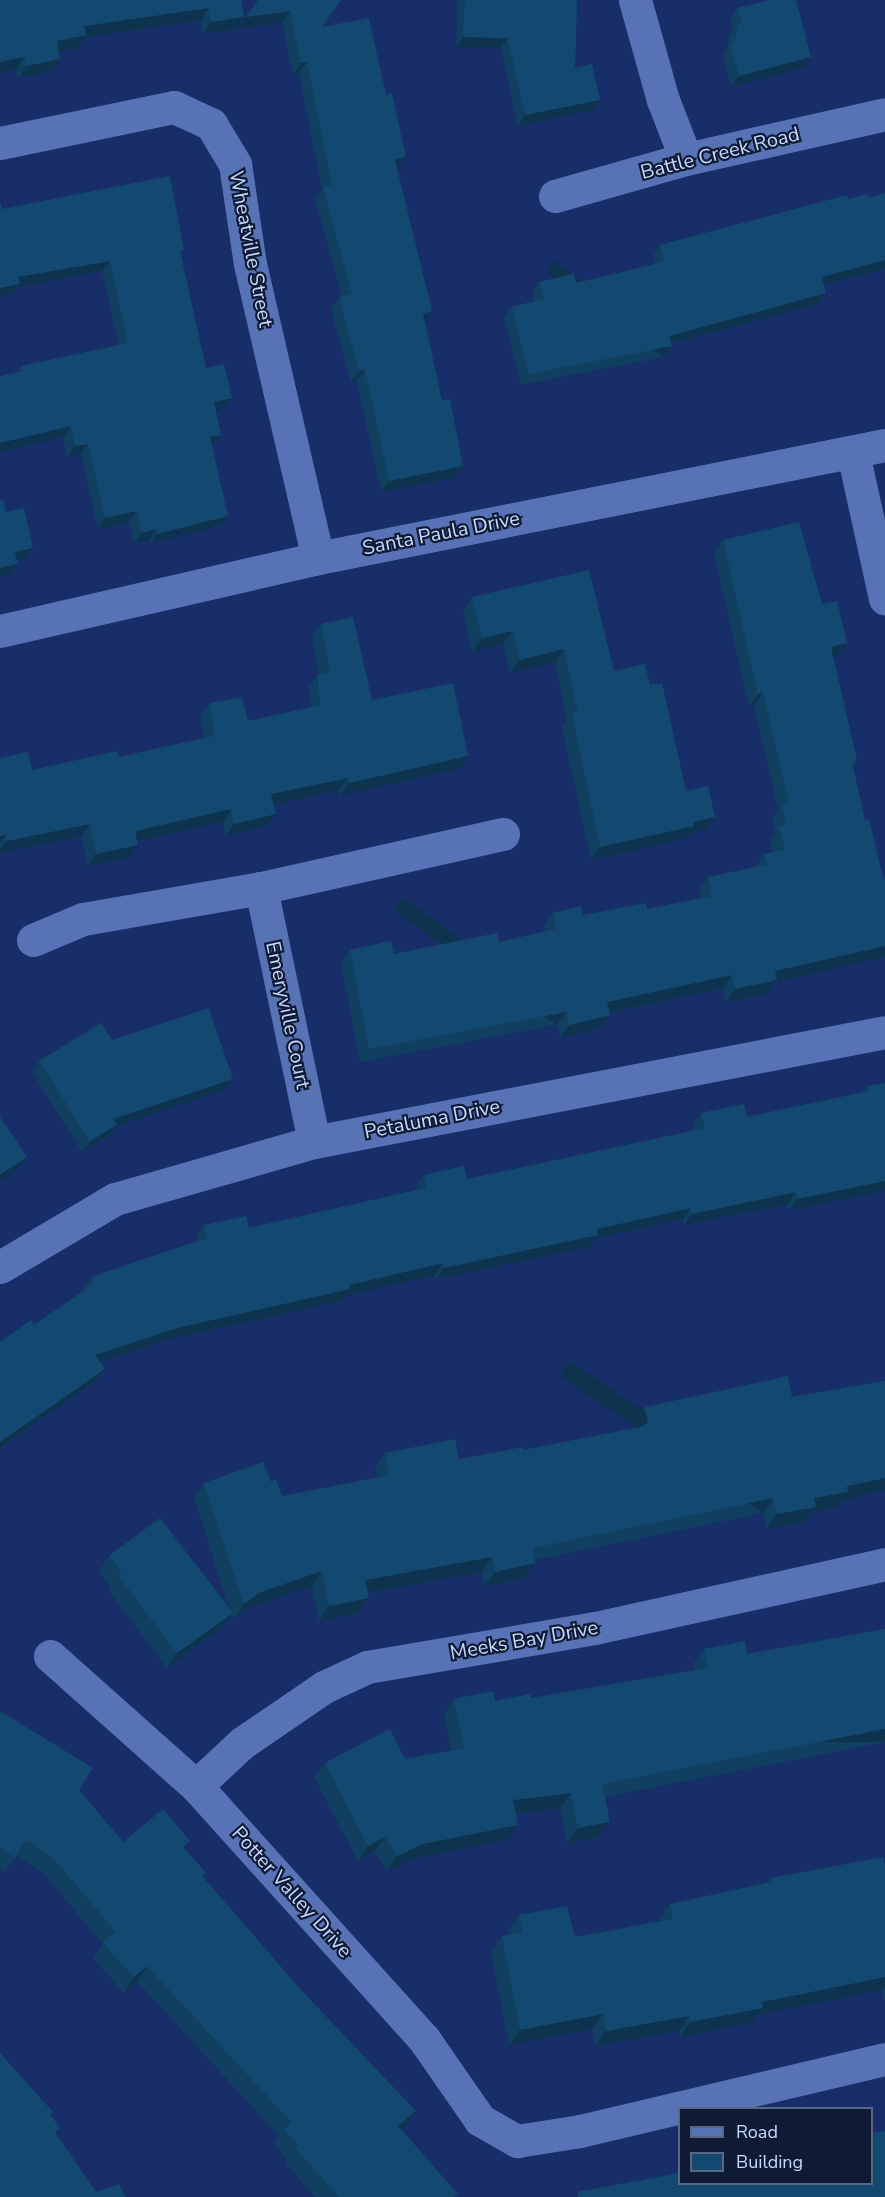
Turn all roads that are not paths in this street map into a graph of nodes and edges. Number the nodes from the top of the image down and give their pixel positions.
1 (635, 0) edge
2 (885, 114) edge
3 (0, 143) edge
4 (686, 159) junction
5 (555, 196) dead end
6 (885, 445) edge
7 (853, 453) junction
8 (318, 558) junction
9 (885, 598) edge
10 (0, 631) edge
11 (502, 834) dead end
12 (261, 888) junction
13 (33, 940) dead end
14 (885, 1032) edge
15 (314, 1142) junction
16 (0, 1267) edge
17 (885, 1564) edge
18 (50, 1656) dead end
19 (196, 1786) junction
20 (885, 2059) edge
21 (682, 2107) edge
22 (678, 2108) edge

1 - 4 street
2 - 4 street, Battle Creek Road
3 - 8 street, Wheatville Street
4 - 5 street, Battle Creek Road
6 - 7 street, Santa Paula Drive
7 - 8 street, Santa Paula Drive
7 - 9 street
8 - 10 street, Santa Paula Drive
11 - 12 street
12 - 13 street
12 - 15 street, Emeryville Court
14 - 15 street, Petaluma Drive
15 - 16 street, Petaluma Drive
17 - 19 street, Meeks Bay Drive
18 - 19 street, Potter Valley Drive
19 - 22 street, Potter Valley Drive
20 - 21 street, Potter Valley Drive

